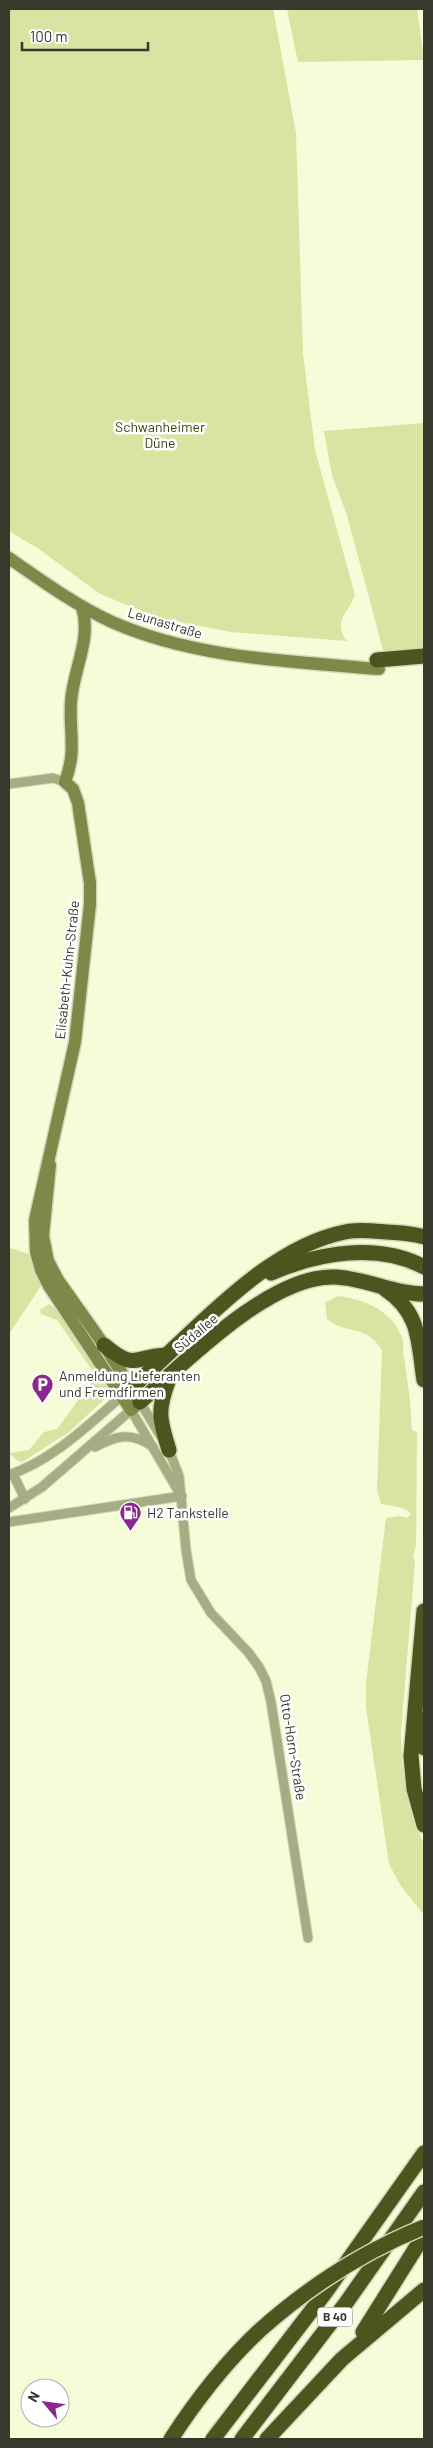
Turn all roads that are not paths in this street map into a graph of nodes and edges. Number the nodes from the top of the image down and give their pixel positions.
1 (9, 558) edge
2 (82, 607) junction
3 (110, 621) junction
4 (85, 641) junction
5 (424, 656) edge
6 (378, 665) junction
7 (424, 666) edge
8 (65, 782) junction
9 (9, 784) edge
10 (50, 1164) junction
11 (421, 1236) edge
12 (424, 1267) edge
13 (382, 1287) junction
14 (242, 1288) junction
15 (424, 1294) edge
16 (104, 1345) junction
17 (167, 1355) junction
18 (171, 1375) junction
19 (424, 1380) edge
20 (127, 1392) junction
21 (136, 1406) junction
22 (66, 1444) junction
23 (153, 1447) junction
24 (169, 1450) junction
25 (78, 1457) junction
26 (11, 1475) edge
27 (182, 1496) junction
28 (25, 1500) junction
29 (9, 1508) edge
30 (9, 1522) edge
31 (424, 1611) edge
32 (417, 1696) junction
33 (424, 1748) edge
34 (424, 1825) edge
35 (308, 1938) dead end
36 (424, 2153) edge
37 (424, 2192) edge
38 (424, 2227) edge
39 (424, 2235) edge
40 (424, 2290) edge
41 (342, 2359) junction
42 (171, 2439) edge
43 (213, 2439) edge
44 (242, 2439) edge
45 (267, 2439) edge

1 - 2 street, Leunastraße
2 - 3 street, Leunastraße
2 - 4 street
3 - 4 street
3 - 6 street, Leunastraße
4 - 8 street
5 - 6 highway
6 - 7 highway
8 - 9 street
8 - 10 street, Elisabeth-Kuhn-Straße
10 - 16 street, Elisabeth-Kuhn-Straße
10 - 20 street, Elisabeth-Kuhn-Straße
11 - 14 highway
12 - 14 highway
13 - 15 highway, Südallee
13 - 18 highway, Südallee
13 - 19 highway
14 - 17 highway, Südallee
16 - 17 highway
16 - 20 street, Elisabeth-Kuhn-Straße
17 - 20 highway, Südallee
18 - 21 highway, Südallee
18 - 24 highway
20 - 21 street, Elisabeth-Kuhn-Straße
20 - 22 street, Südallee
21 - 23 street, Otto-Horn-Straße
21 - 24 street, Otto-Horn-Straße
21 - 25 street, Südallee
22 - 25 street
22 - 26 street, Südallee
23 - 25 street
23 - 27 street, Otto-Horn-Straße
24 - 27 street, Otto-Horn-Straße
25 - 28 street, Südallee
26 - 28 street
27 - 30 street
27 - 35 street, Otto-Horn-Straße
28 - 29 street, Südallee
31 - 32 highway
32 - 33 highway
32 - 34 highway
36 - 43 highway, B 40
37 - 44 highway, B 40
38 - 42 highway, B 40, bridge
39 - 41 highway
40 - 41 highway, B 40
41 - 45 highway, B 40

